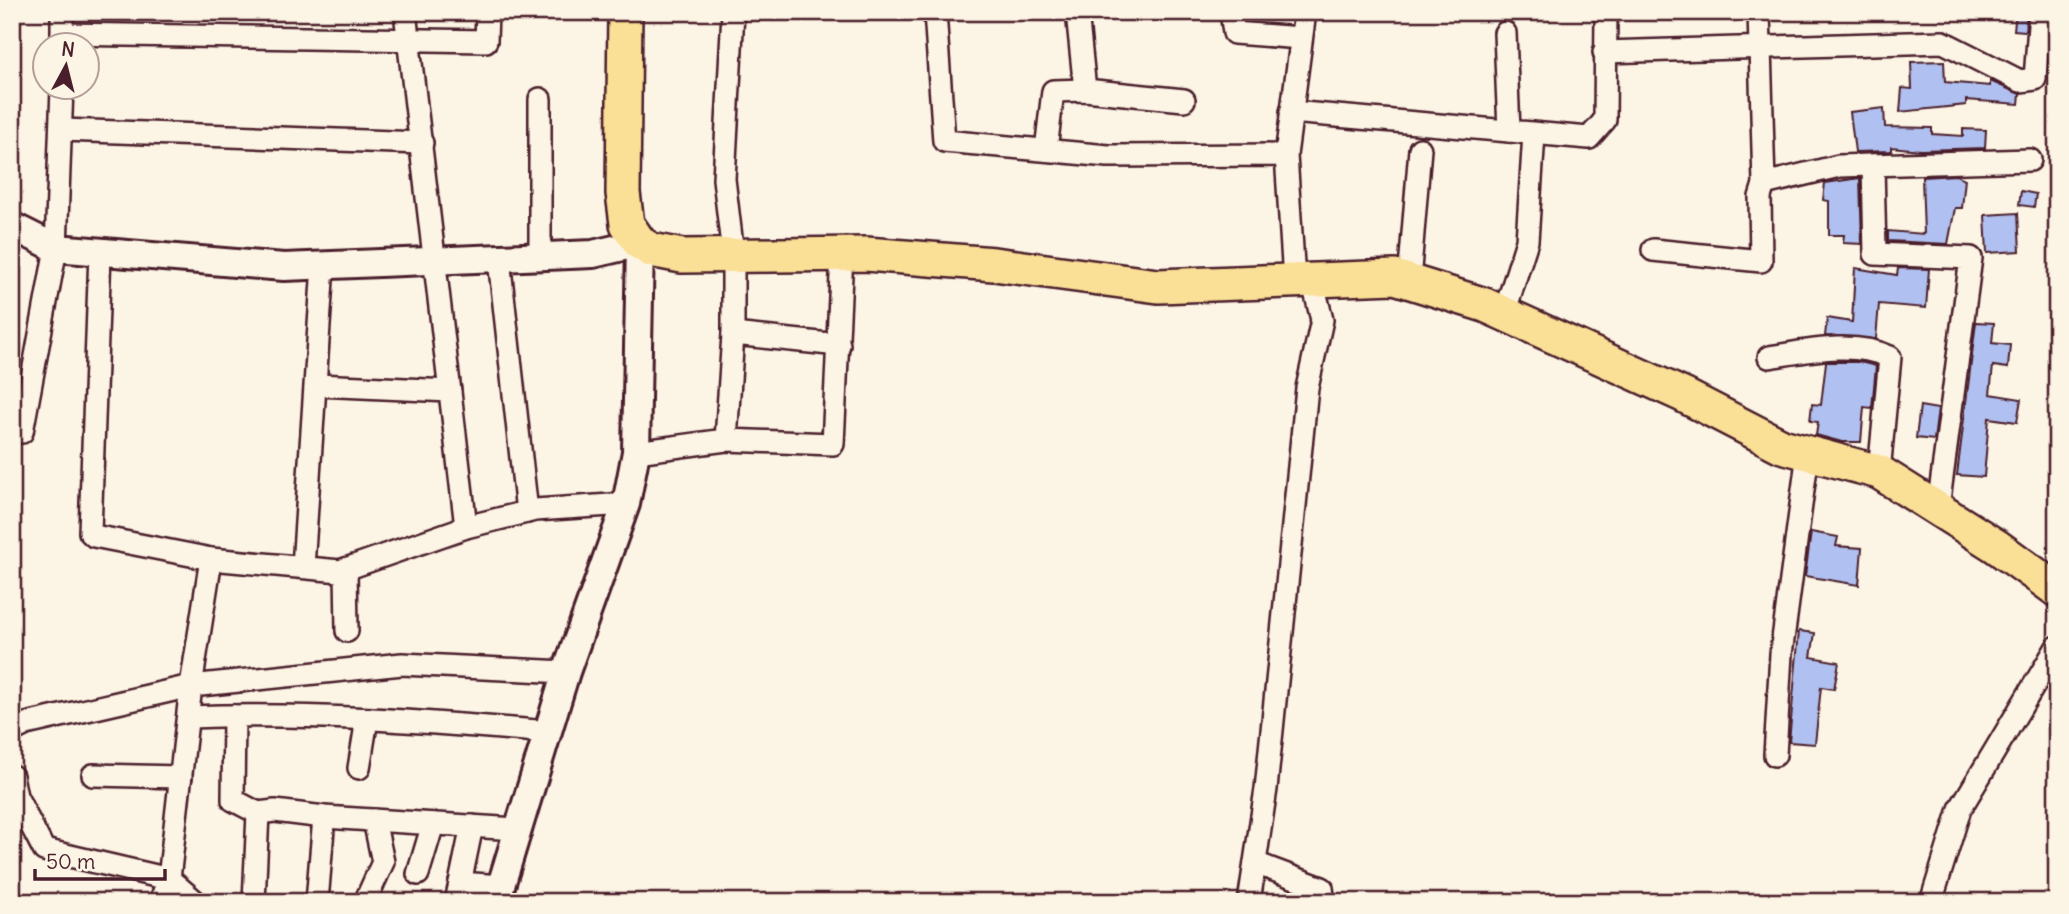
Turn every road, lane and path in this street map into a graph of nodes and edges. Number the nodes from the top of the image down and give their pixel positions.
1 (62, 12) edge
2 (405, 12) edge
3 (487, 12) edge
4 (625, 12) edge
5 (733, 12) edge
6 (935, 12) edge
7 (1077, 12) edge
8 (1231, 12) edge
9 (1305, 12) edge
10 (1606, 12) edge
11 (1759, 12) edge
12 (2040, 12) edge
13 (62, 32) edge
14 (1504, 33) dead end
15 (1301, 38) junction
16 (102, 40) edge
17 (409, 42) junction
18 (1760, 49) junction
19 (1604, 52) junction
20 (1085, 90) junction
21 (540, 99) dead end
22 (1184, 100) dead end
23 (62, 102) edge
24 (1291, 112) junction
25 (62, 130) junction
26 (1510, 131) junction
27 (1534, 134) junction
28 (422, 143) junction
29 (1420, 149) dead end
30 (1046, 150) junction
31 (1286, 155) junction
32 (2030, 160) dead end
33 (1873, 165) junction
34 (1765, 184) junction
35 (12, 226) edge
36 (640, 243) junction
37 (56, 248) junction
38 (1653, 250) dead end
39 (100, 252) junction
40 (733, 254) junction
41 (842, 254) junction
42 (540, 257) junction
43 (499, 259) junction
44 (434, 263) junction
45 (323, 265) junction
46 (1303, 279) junction
47 (1409, 282) junction
48 (1504, 314) junction
49 (733, 334) junction
50 (839, 345) junction
51 (1769, 357) dead end
52 (317, 385) junction
53 (450, 391) junction
54 (22, 432) dead end
55 (726, 440) junction
56 (636, 452) junction
57 (1808, 453) junction
58 (1879, 472) junction
59 (626, 504) junction
60 (1938, 508) junction
61 (527, 512) junction
62 (466, 527) junction
63 (211, 559) junction
64 (303, 568) junction
65 (346, 569) junction
66 (2057, 590) edge
67 (346, 631) dead end
68 (2057, 647) edge
69 (566, 672) junction
70 (191, 686) junction
71 (234, 716) junction
72 (188, 718) junction
73 (366, 719) junction
74 (12, 731) edge
75 (548, 732) junction
76 (1775, 755) dead end
77 (359, 768) dead end
78 (93, 775) dead end
79 (12, 776) edge
80 (181, 777) junction
81 (258, 813) junction
82 (324, 817) junction
83 (374, 820) junction
84 (433, 824) junction
85 (472, 826) junction
86 (517, 829) junction
87 (1255, 863) junction
88 (418, 874) dead end
89 (169, 879) junction
90 (458, 892) edge
91 (498, 894) edge
92 (160, 902) edge
93 (196, 902) edge
94 (254, 902) edge
95 (317, 902) edge
96 (365, 902) edge
97 (1250, 902) edge
98 (1324, 902) edge
99 (1931, 902) edge

1 - 13 street
2 - 17 street
3 - 17 street
4 - 36 main road
5 - 40 street
6 - 30 street
7 - 20 street
8 - 15 street
9 - 15 street
10 - 19 street
11 - 18 street
12 - 18 street
14 - 26 street
15 - 24 street
16 - 17 street
17 - 28 street
18 - 19 street
18 - 34 street
19 - 27 street
20 - 22 street
20 - 30 street
21 - 42 street
23 - 25 street
24 - 26 street
24 - 31 street
25 - 28 street
25 - 37 street
26 - 27 street
27 - 48 street
28 - 44 street
29 - 47 street
30 - 31 street
31 - 46 street
32 - 33 street
33 - 34 street
33 - 60 street
34 - 38 street
35 - 37 street
36 - 40 main road
36 - 42 street
36 - 56 street
37 - 39 street
37 - 54 street
39 - 45 street
39 - 63 street
40 - 41 main road
40 - 49 street
41 - 46 main road
41 - 50 street
42 - 43 street
43 - 44 street
43 - 61 street
44 - 45 street
44 - 53 street
45 - 52 street
46 - 47 main road
46 - 87 street
47 - 48 main road
48 - 57 main road
49 - 50 street
49 - 55 street
50 - 55 street
51 - 58 street
52 - 53 street
52 - 64 street
53 - 62 street
55 - 56 street
56 - 59 street
57 - 58 main road
57 - 76 street
58 - 60 main road
59 - 61 street
59 - 69 street
60 - 66 main road
61 - 62 street
62 - 65 street
63 - 64 street
63 - 70 street
64 - 65 street
65 - 67 street
68 - 99 street
69 - 70 street
69 - 75 street
70 - 72 street
70 - 74 street
71 - 72 street
71 - 73 street
71 - 81 street
72 - 80 street
73 - 75 street
73 - 77 street
75 - 86 street
78 - 80 street
79 - 89 street
80 - 89 street
81 - 82 street
81 - 94 street
82 - 83 street
82 - 95 street
83 - 84 street
83 - 96 street
84 - 85 street
84 - 88 street
85 - 86 street
85 - 90 street
86 - 91 street
87 - 97 street
87 - 98 street
89 - 92 street
89 - 93 street
90 - 91 street

